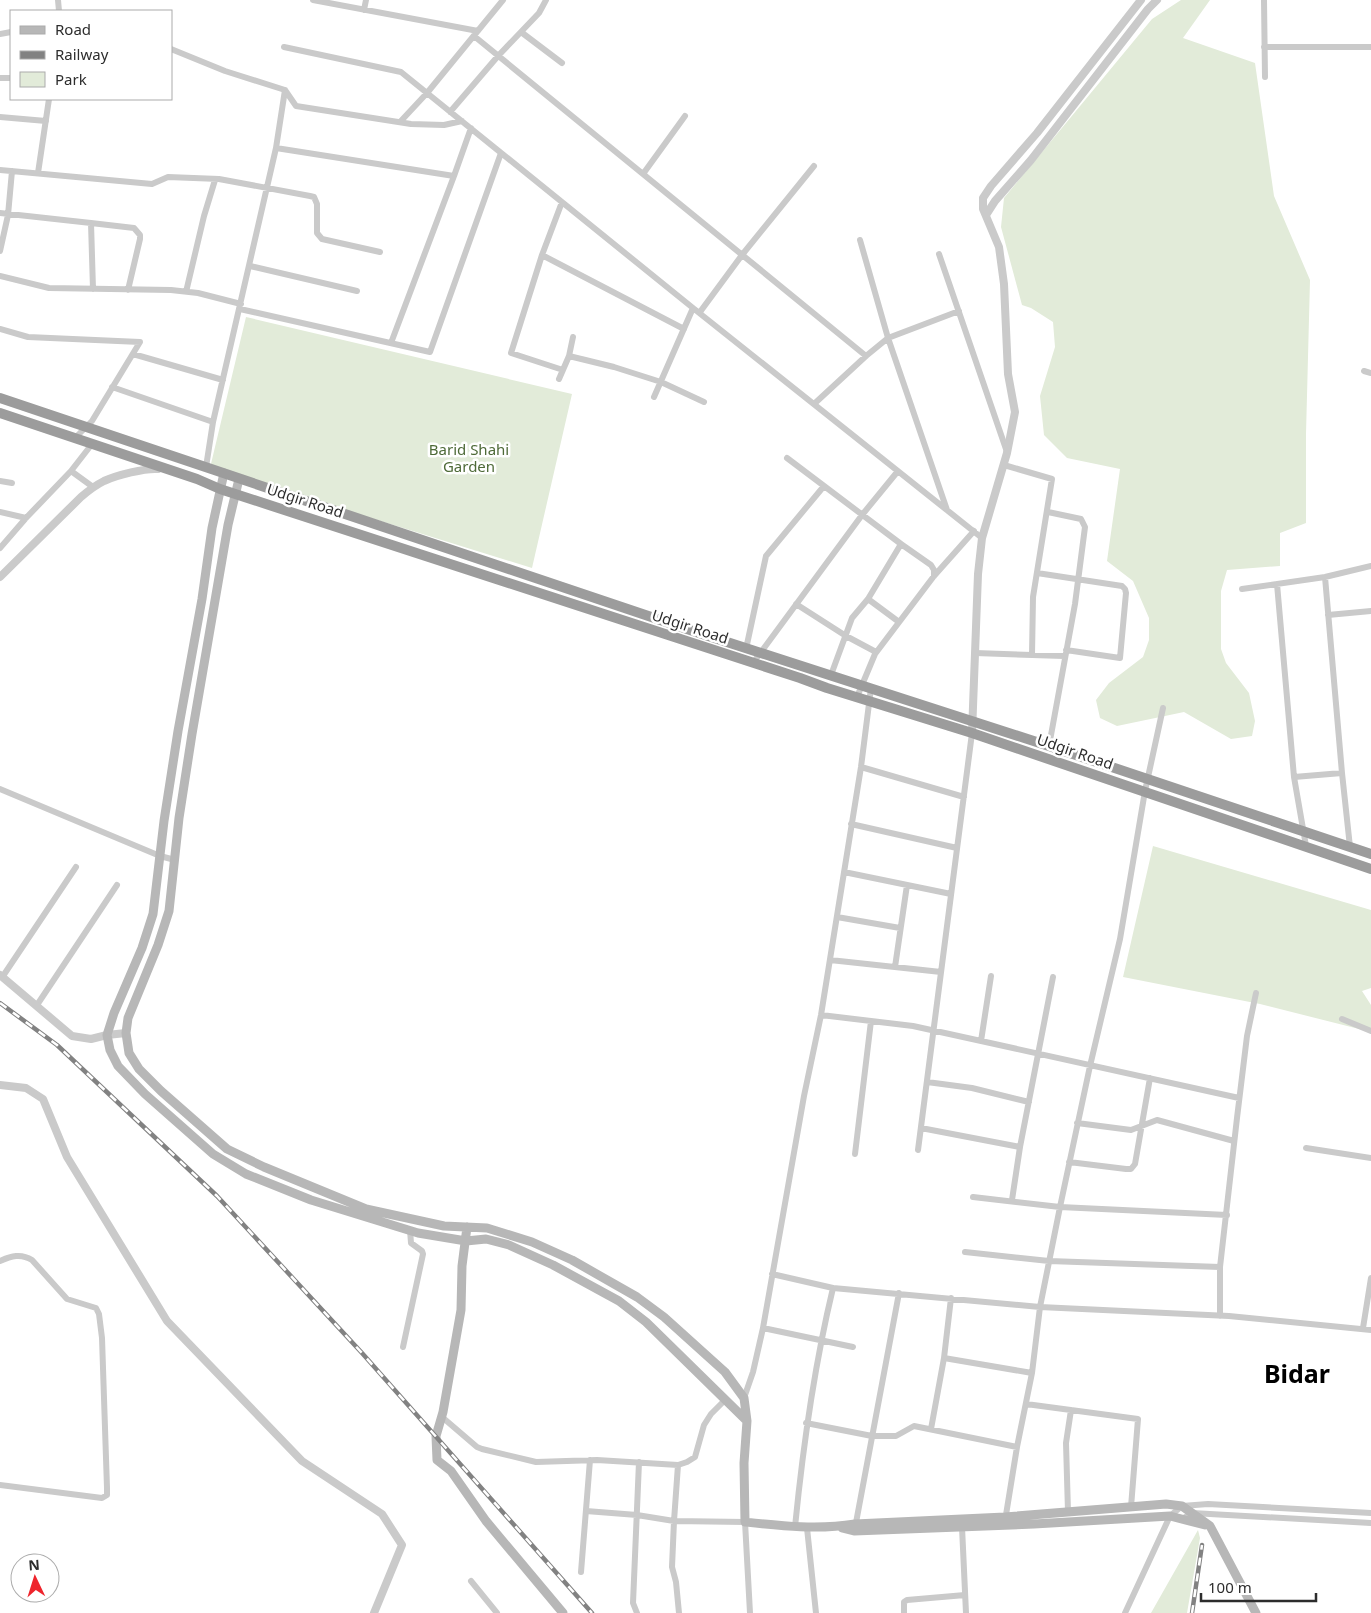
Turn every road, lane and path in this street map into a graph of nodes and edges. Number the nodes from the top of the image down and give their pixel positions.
1 (314, 0) edge
2 (366, 0) edge
3 (503, 0) edge
4 (546, 0) edge
5 (1141, 0) edge
6 (1157, 0) edge
7 (1264, 0) edge
8 (324, 1) edge
9 (364, 10) junction
10 (521, 32) junction
11 (476, 33) junction
12 (284, 47) dead end
13 (1264, 47) junction
14 (1371, 47) edge
15 (172, 49) edge
16 (498, 56) junction
17 (562, 63) dead end
18 (1265, 77) dead end
19 (285, 90) junction
20 (427, 93) junction
21 (49, 100) edge
22 (450, 112) junction
23 (686, 116) dead end
24 (0, 117) edge
25 (46, 121) junction
26 (462, 121) junction
27 (400, 122) junction
28 (471, 128) junction
29 (276, 148) junction
30 (501, 153) junction
31 (814, 166) dead end
32 (0, 170) edge
33 (12, 171) junction
34 (38, 174) junction
35 (643, 174) junction
36 (454, 176) junction
37 (215, 180) junction
38 (268, 188) junction
39 (562, 202) junction
40 (0, 214) edge
41 (8, 215) junction
42 (986, 215) junction
43 (92, 223) junction
44 (860, 240) dead end
45 (0, 251) edge
46 (380, 252) dead end
47 (939, 254) dead end
48 (542, 255) junction
49 (742, 255) junction
50 (250, 266) junction
51 (0, 276) edge
52 (93, 289) junction
53 (128, 290) junction
54 (356, 291) dead end
55 (186, 292) junction
56 (240, 306) junction
57 (693, 308) junction
58 (959, 311) junction
59 (700, 312) junction
60 (0, 329) edge
61 (684, 329) junction
62 (573, 337) dead end
63 (888, 338) junction
64 (391, 343) junction
65 (133, 354) junction
66 (569, 356) junction
67 (866, 356) junction
68 (563, 370) junction
69 (559, 379) dead end
70 (223, 380) junction
71 (661, 382) junction
72 (112, 386) junction
73 (654, 397) dead end
74 (0, 398) edge
75 (704, 402) dead end
76 (814, 404) junction
77 (0, 413) edge
78 (213, 422) junction
79 (87, 426) junction
80 (75, 438) junction
81 (92, 444) junction
82 (1007, 453) junction
83 (787, 458) dead end
84 (1004, 465) junction
85 (206, 467) junction
86 (168, 470) junction
87 (71, 471) junction
88 (898, 471) junction
89 (224, 473) junction
90 (239, 479) junction
91 (0, 481) edge
92 (12, 483) dead end
93 (824, 486) junction
94 (94, 487) junction
95 (220, 489) junction
96 (234, 493) junction
97 (947, 510) junction
98 (0, 512) edge
99 (1048, 512) junction
100 (862, 515) junction
101 (26, 518) junction
102 (974, 531) junction
103 (982, 538) junction
104 (901, 544) junction
105 (0, 548) edge
106 (1371, 566) edge
107 (1037, 573) junction
108 (934, 576) junction
109 (0, 577) edge
110 (1325, 577) junction
111 (1078, 580) junction
112 (1277, 584) junction
113 (1242, 589) dead end
114 (868, 599) junction
115 (796, 604) junction
116 (1371, 611) edge
117 (1328, 615) junction
118 (899, 622) junction
119 (846, 636) junction
120 (747, 648) junction
121 (760, 652) junction
122 (876, 652) junction
123 (976, 653) junction
124 (1065, 653) junction
125 (1032, 655) junction
126 (748, 662) junction
127 (831, 675) junction
128 (867, 687) junction
129 (858, 697) junction
130 (870, 701) junction
131 (1163, 708) dead end
132 (972, 721) junction
133 (972, 733) junction
134 (1049, 746) junction
135 (861, 767) junction
136 (1342, 773) junction
137 (1294, 777) junction
138 (1148, 778) junction
139 (0, 789) edge
140 (1145, 792) junction
141 (964, 797) junction
142 (851, 824) junction
143 (1304, 831) junction
144 (1306, 846) junction
145 (1350, 847) junction
146 (957, 848) junction
147 (1371, 854) edge
148 (160, 856) junction
149 (175, 860) junction
150 (76, 867) dead end
151 (1371, 869) edge
152 (844, 872) junction
153 (117, 885) dead end
154 (907, 885) junction
155 (952, 894) junction
156 (837, 917) junction
157 (900, 928) junction
158 (830, 960) junction
159 (895, 968) junction
160 (941, 972) junction
161 (1, 976) edge
162 (991, 976) dead end
163 (1053, 977) dead end
164 (1256, 992) dead end
165 (37, 1005) junction
166 (821, 1015) junction
167 (1342, 1019) dead end
168 (871, 1021) junction
169 (934, 1031) junction
170 (1371, 1031) edge
171 (126, 1033) junction
172 (107, 1035) junction
173 (981, 1041) junction
174 (1038, 1053) junction
175 (1090, 1066) junction
176 (1150, 1078) junction
177 (927, 1082) junction
178 (0, 1085) edge
179 (1239, 1098) junction
180 (1028, 1102) junction
181 (1078, 1123) junction
182 (1141, 1126) junction
183 (921, 1128) junction
184 (1234, 1141) junction
185 (1020, 1146) junction
186 (1306, 1148) dead end
187 (918, 1150) dead end
188 (855, 1154) dead end
189 (1371, 1158) edge
190 (1069, 1162) junction
191 (972, 1197) dead end
192 (1012, 1200) junction
193 (1060, 1207) junction
194 (1227, 1215) junction
195 (468, 1227) junction
196 (410, 1230) junction
197 (466, 1241) junction
198 (965, 1252) dead end
199 (1049, 1260) junction
200 (0, 1261) edge
201 (1220, 1267) junction
202 (772, 1274) junction
203 (1371, 1278) edge
204 (833, 1288) junction
205 (899, 1293) junction
206 (951, 1298) junction
207 (1040, 1307) junction
208 (1220, 1316) junction
209 (763, 1328) junction
210 (1363, 1328) junction
211 (1371, 1330) edge
212 (820, 1340) junction
213 (403, 1346) dead end
214 (852, 1347) dead end
215 (944, 1358) junction
216 (1032, 1373) junction
217 (744, 1398) junction
218 (725, 1400) junction
219 (1026, 1404) junction
220 (1071, 1410) junction
221 (442, 1417) junction
222 (747, 1420) junction
223 (806, 1423) junction
224 (931, 1429) junction
225 (872, 1436) junction
226 (1017, 1447) junction
227 (590, 1460) junction
228 (639, 1462) junction
229 (678, 1465) junction
230 (0, 1485) edge
231 (1182, 1506) junction
232 (1131, 1507) junction
233 (586, 1511) junction
234 (1068, 1512) junction
235 (1192, 1513) junction
236 (1371, 1513) edge
237 (637, 1516) junction
238 (1170, 1516) junction
239 (1182, 1519) junction
240 (674, 1521) junction
241 (1005, 1521) junction
242 (744, 1522) junction
243 (1371, 1523) edge
244 (1210, 1526) junction
245 (795, 1527) junction
246 (962, 1527) junction
247 (807, 1528) junction
248 (855, 1528) junction
249 (580, 1572) dead end
250 (471, 1581) dead end
251 (965, 1596) junction
252 (560, 1612) edge
253 (374, 1613) edge
254 (497, 1613) edge
255 (637, 1613) edge
256 (679, 1613) edge
257 (750, 1613) edge
258 (816, 1613) edge
259 (904, 1613) edge
260 (966, 1613) edge
261 (1125, 1613) edge
262 (1256, 1613) edge

1 - 8 street
2 - 9 street
3 - 11 street
4 - 10 street
5 - 42 street
6 - 42 street
7 - 13 street
8 - 9 street
9 - 11 street
10 - 16 street
10 - 17 street
11 - 16 street
11 - 20 street
12 - 20 street
13 - 14 street
13 - 18 street
15 - 19 street
16 - 22 street
16 - 35 street
19 - 27 street
19 - 29 street
20 - 22 street
20 - 27 street
21 - 25 street
22 - 26 street
23 - 35 street
24 - 25 street
25 - 34 street
26 - 27 street
26 - 28 street
28 - 30 street
28 - 36 street
29 - 36 street
29 - 38 street
30 - 39 street
30 - 64 street
31 - 49 street
32 - 33 street
33 - 34 street
33 - 41 street
34 - 37 street
35 - 49 street
36 - 64 street
37 - 38 street
37 - 55 street
38 - 46 street
38 - 50 street
39 - 48 street
39 - 57 street
40 - 41 street
41 - 43 street
41 - 45 street
42 - 82 street
43 - 52 street
43 - 53 street
44 - 63 street
47 - 58 street
48 - 61 street
48 - 68 street
49 - 59 street
49 - 67 street
50 - 54 street
50 - 56 street
51 - 52 street
52 - 53 street
53 - 55 street
55 - 56 street
56 - 64 street
56 - 70 street
57 - 59 street
57 - 61 street
58 - 63 street
58 - 82 street
59 - 76 street
60 - 65 street
61 - 71 street
62 - 66 street
63 - 67 street
63 - 97 street
65 - 70 street
65 - 72 street
66 - 68 street
66 - 71 street
67 - 76 street
68 - 69 street
70 - 78 street
71 - 73 street
71 - 75 street
72 - 78 street
72 - 79 street
74 - 79 highway, Udgir Road
76 - 88 street
77 - 80 highway, Udgir Road
78 - 85 street
79 - 80 street
79 - 85 highway, Udgir Road
80 - 81 highway, Udgir Road
81 - 86 highway, Udgir Road
81 - 87 street
82 - 84 street
83 - 93 street
84 - 99 street
84 - 103 street
85 - 89 highway, Udgir Road
86 - 94 street
86 - 95 highway, Udgir Road
87 - 94 street
87 - 101 street
88 - 97 street
88 - 100 street
89 - 90 highway, Udgir Road
89 - 95 main road
90 - 96 main road
90 - 120 highway, Udgir Road
91 - 92 street
93 - 100 street
93 - 120 street
94 - 109 street
95 - 96 highway, Udgir Road
95 - 148 main road
96 - 126 highway, Udgir Road
96 - 149 main road
97 - 102 street
98 - 101 street
99 - 107 street
99 - 111 street
100 - 104 street
100 - 115 street
101 - 105 street
102 - 103 street
102 - 108 street
103 - 123 street
104 - 108 street
104 - 114 street
106 - 110 street
107 - 111 street
107 - 125 street
108 - 118 street
110 - 112 street
110 - 117 street
111 - 124 street
111 - 124 street
112 - 113 street
112 - 137 street
114 - 118 street
114 - 119 street
115 - 119 street
115 - 121 street
116 - 117 street
117 - 136 street
118 - 122 street
119 - 122 street
119 - 127 street
120 - 121 highway, Udgir Road
120 - 126 street
121 - 126 street
121 - 127 highway, Udgir Road
122 - 128 street
123 - 125 street
123 - 132 street
124 - 125 street
124 - 134 street
126 - 129 highway, Udgir Road
127 - 128 highway, Udgir Road
128 - 129 street
128 - 130 street
128 - 132 highway, Udgir Road
129 - 130 highway, Udgir Road
130 - 133 highway, Udgir Road
130 - 135 street
131 - 138 street
132 - 133 street
132 - 134 highway, Udgir Road
133 - 140 highway, Udgir Road
133 - 141 street
134 - 138 highway, Udgir Road
135 - 141 street
135 - 142 street
136 - 137 street
136 - 145 street
137 - 143 street
138 - 140 street
138 - 143 highway, Udgir Road
139 - 148 street
140 - 144 highway, Udgir Road
140 - 175 street
141 - 146 street
142 - 146 street
142 - 152 street
143 - 144 street
143 - 145 highway, Udgir Road
144 - 151 highway, Udgir Road
145 - 147 highway, Udgir Road
146 - 155 street
148 - 149 street
148 - 172 main road
149 - 171 main road
150 - 161 street
152 - 154 street
152 - 156 street
153 - 165 street
154 - 155 street
154 - 157 street
155 - 160 street
156 - 157 street
156 - 158 street
157 - 159 street
158 - 159 street
158 - 166 street
159 - 160 street
160 - 169 street
161 - 165 street
162 - 173 street
163 - 174 street
164 - 179 street
165 - 172 street
166 - 168 street
166 - 202 street
167 - 170 street
168 - 169 street
168 - 188 street
169 - 173 street
169 - 177 street
171 - 172 street
171 - 195 main road
172 - 196 main road
173 - 174 street
174 - 175 street
174 - 180 street
175 - 176 street
175 - 181 street
176 - 179 street
176 - 182 street
177 - 180 street
177 - 183 street
178 - 253 street
179 - 184 street
180 - 185 street
181 - 182 street
181 - 190 street
182 - 184 street
182 - 190 street
183 - 185 street
183 - 187 street
184 - 194 street
185 - 192 street
186 - 189 street
190 - 193 street
191 - 192 street
192 - 193 street
193 - 194 street
193 - 199 street
194 - 201 street
195 - 197 main road
195 - 217 main road
196 - 197 main road
196 - 213 street
197 - 218 main road
197 - 221 main road
198 - 199 street
199 - 201 street
199 - 207 street
200 - 230 street
201 - 208 street
202 - 204 street
202 - 209 street
203 - 210 street
204 - 205 street
204 - 212 street
205 - 206 street
205 - 225 street
206 - 207 street
206 - 215 street
207 - 208 street
207 - 216 street
208 - 210 street
209 - 212 street
209 - 217 street
210 - 211 street
212 - 214 street
212 - 223 street
215 - 216 street
215 - 224 street
216 - 219 street
217 - 222 main road
218 - 222 main road
218 - 229 street
219 - 220 street
219 - 226 street
220 - 232 street
220 - 234 street
221 - 227 street
221 - 252 main road
222 - 242 main road
223 - 225 street
223 - 245 street
224 - 225 street
224 - 226 street
225 - 248 street
226 - 241 street
227 - 228 street
227 - 233 street
228 - 229 street
228 - 237 street
229 - 240 street
231 - 232 main road
231 - 235 main road
231 - 236 street
231 - 238 street
232 - 234 main road
233 - 237 street
233 - 249 street
234 - 241 main road
235 - 239 street
235 - 243 street
235 - 244 main road
237 - 240 street
237 - 255 street
238 - 239 main road
238 - 241 main road
238 - 261 street
239 - 244 main road
240 - 242 street
240 - 256 street
241 - 246 main road
241 - 248 main road
242 - 245 main road
242 - 257 street
244 - 262 main road
245 - 247 main road
246 - 248 main road
246 - 251 street
247 - 248 main road
247 - 258 street
250 - 254 street
251 - 259 street
251 - 260 street

